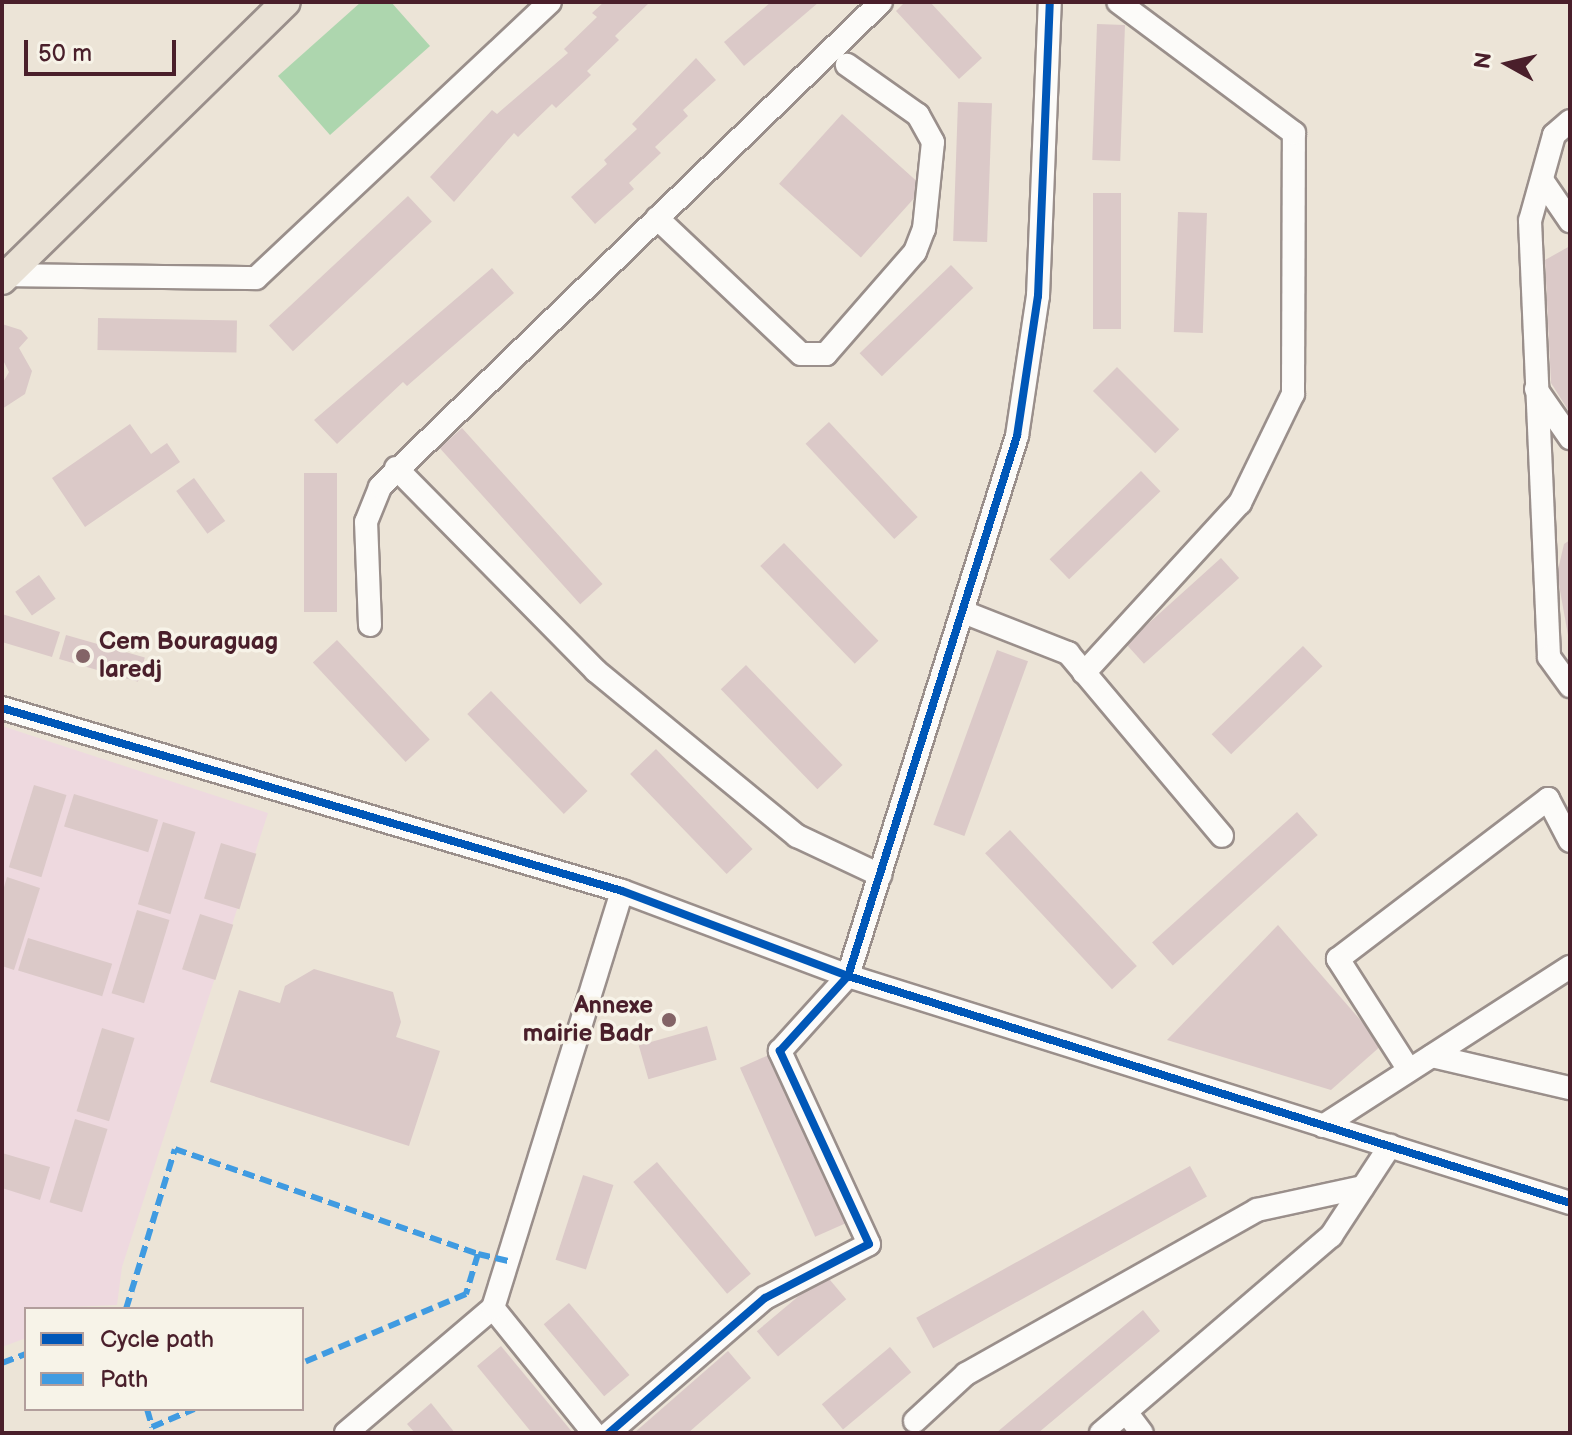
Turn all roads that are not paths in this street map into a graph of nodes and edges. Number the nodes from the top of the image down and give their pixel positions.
1 (286, 2) edge
2 (550, 2) edge
3 (881, 2) edge
4 (1050, 2) edge
5 (1118, 2) edge
6 (847, 65) dead end
7 (1570, 121) edge
8 (1542, 180) junction
9 (657, 218) junction
10 (1570, 221) edge
11 (5, 277) edge
12 (1536, 388) junction
13 (1570, 438) edge
14 (396, 468) junction
15 (966, 613) junction
16 (370, 625) dead end
17 (1084, 673) junction
18 (1570, 686) edge
19 (2, 708) edge
20 (1222, 836) dead end
21 (1570, 841) edge
22 (880, 875) junction
23 (622, 891) junction
24 (1570, 967) edge
25 (848, 976) junction
26 (1432, 1056) junction
27 (1409, 1070) junction
28 (1570, 1088) edge
29 (1323, 1126) junction
30 (1390, 1146) junction
31 (1363, 1187) junction
32 (1570, 1203) edge
33 (493, 1308) junction
34 (1126, 1412) junction
35 (915, 1421) dead end
36 (361, 1428) edge
37 (594, 1433) edge
38 (609, 1433) edge
39 (1101, 1433) edge
40 (1142, 1433) edge

1 - 11 main road
2 - 11 street
3 - 9 street
4 - 15 street
5 - 17 street
6 - 9 street
7 - 8 street
8 - 10 street
8 - 12 street
9 - 14 street
12 - 13 street
12 - 18 street
14 - 16 street
14 - 22 street
15 - 17 street
15 - 22 street
17 - 20 street
19 - 23 street
21 - 27 street
22 - 25 street
23 - 25 street
23 - 33 street
24 - 26 street
25 - 29 street
25 - 38 street
26 - 27 street
26 - 28 street
27 - 29 street
29 - 30 street
30 - 31 street
30 - 32 street
31 - 34 street
31 - 35 street
33 - 36 street
33 - 37 street
34 - 39 street
34 - 40 street

